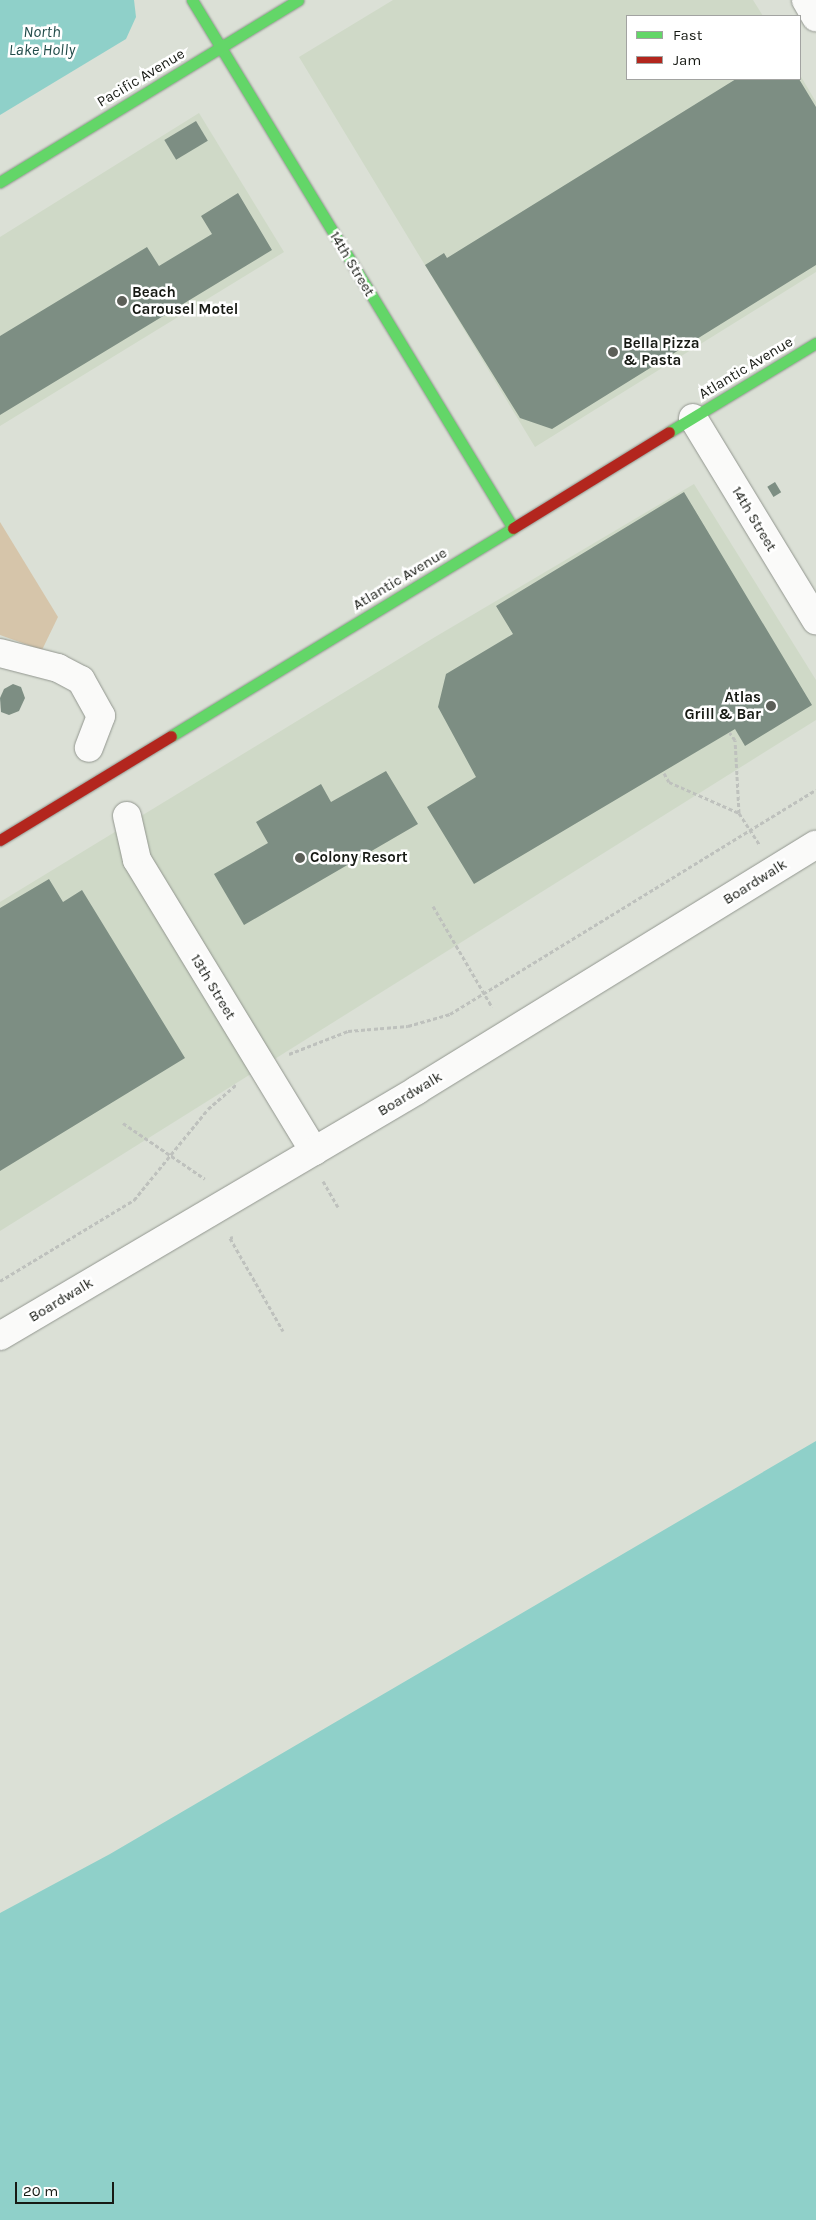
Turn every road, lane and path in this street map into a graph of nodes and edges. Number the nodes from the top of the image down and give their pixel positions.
1 (192, 0) edge
2 (298, 0) edge
3 (806, 0) edge
4 (816, 17) edge
5 (221, 47) junction
6 (0, 182) edge
7 (816, 343) edge
8 (693, 418) junction
9 (513, 528) junction
10 (816, 620) edge
11 (0, 653) edge
12 (730, 732) dead end
13 (89, 748) dead end
14 (664, 772) dead end
15 (816, 790) edge
16 (739, 813) junction
17 (127, 816) dead end
18 (751, 832) junction
19 (0, 840) edge
20 (816, 845) edge
21 (775, 870) junction
22 (433, 906) dead end
23 (484, 994) junction
24 (508, 1034) junction
25 (261, 1067) junction
26 (123, 1123) dead end
27 (314, 1151) junction
28 (172, 1155) junction
29 (324, 1183) dead end
30 (220, 1206) junction
31 (338, 1207) dead end
32 (230, 1238) dead end
33 (0, 1281) edge
34 (283, 1331) dead end
35 (0, 1336) edge

1 - 5 main road, 14th Street
2 - 5 main road, Pacific Avenue
3 - 4 street
5 - 6 main road, Pacific Avenue
5 - 9 main road, 14th Street
7 - 8 main road, Atlantic Avenue
8 - 9 main road, Atlantic Avenue
8 - 10 street, 14th Street
9 - 19 main road, Atlantic Avenue
11 - 13 street
12 - 16 path
14 - 16 path
15 - 18 path
16 - 18 path
17 - 25 street, 13th Street
18 - 21 path
18 - 23 path
20 - 21 street, Boardwalk
21 - 24 street, Boardwalk
22 - 23 path
23 - 24 path
23 - 25 path
24 - 27 street, Boardwalk
25 - 27 street, 13th Street
25 - 28 path
26 - 28 path
27 - 30 street, Boardwalk
28 - 30 path
28 - 33 path
29 - 31 path
30 - 35 street, Boardwalk
32 - 34 path

